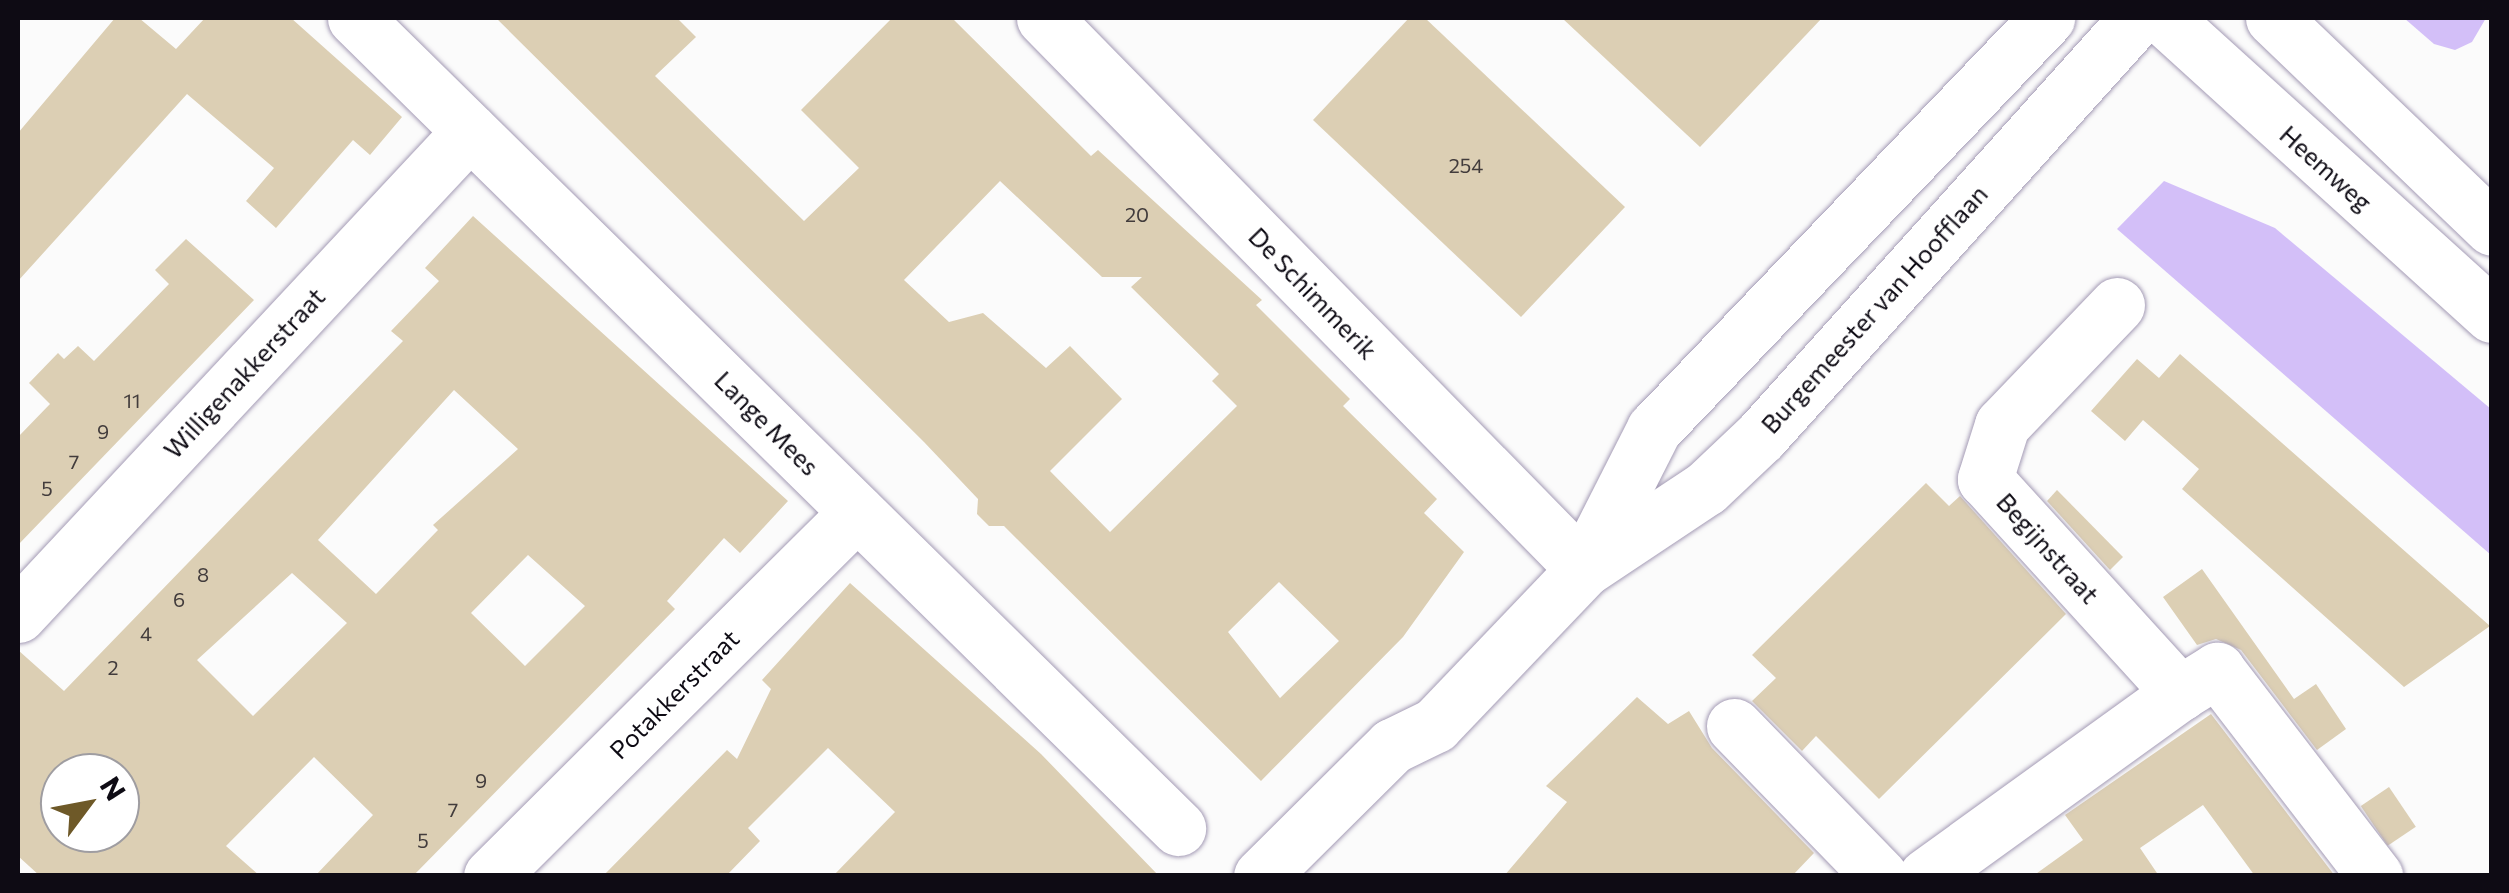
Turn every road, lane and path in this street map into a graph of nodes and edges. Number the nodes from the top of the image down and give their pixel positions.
1 (356, 18) edge
2 (1044, 18) edge
3 (2047, 18) edge
4 (2136, 18) edge
5 (2164, 18) edge
6 (2272, 18) edge
7 (470, 130) junction
8 (2492, 228) edge
9 (2117, 305) dead end
10 (2492, 315) edge
11 (858, 512) junction
12 (1584, 569) junction
13 (18, 615) edge
14 (2180, 693) junction
15 (1436, 725) junction
16 (1734, 726) dead end
17 (1178, 828) dead end
18 (491, 876) edge
19 (1261, 876) edge
20 (1315, 876) edge
21 (1880, 876) edge
22 (1926, 876) edge
23 (2375, 876) edge

1 - 7 street, Lange Mees
2 - 12 street, De Schimmerik
3 - 12 street, Burgemeester van Hoofflaan
4 - 12 street, Burgemeester van Hoofflaan
5 - 10 street, Heemweg
6 - 8 street
7 - 11 street, Lange Mees
7 - 13 street, Willigenakkerstraat
9 - 14 street, Begijnstraat
11 - 17 street, Lange Mees
11 - 18 street, Potakkerstraat
12 - 15 street, Burgemeester van Hoofflaan
14 - 22 street
14 - 23 street
15 - 19 street, Burgemeester van Hoofflaan
15 - 20 street, Burgemeester van Hoofflaan
16 - 21 street

